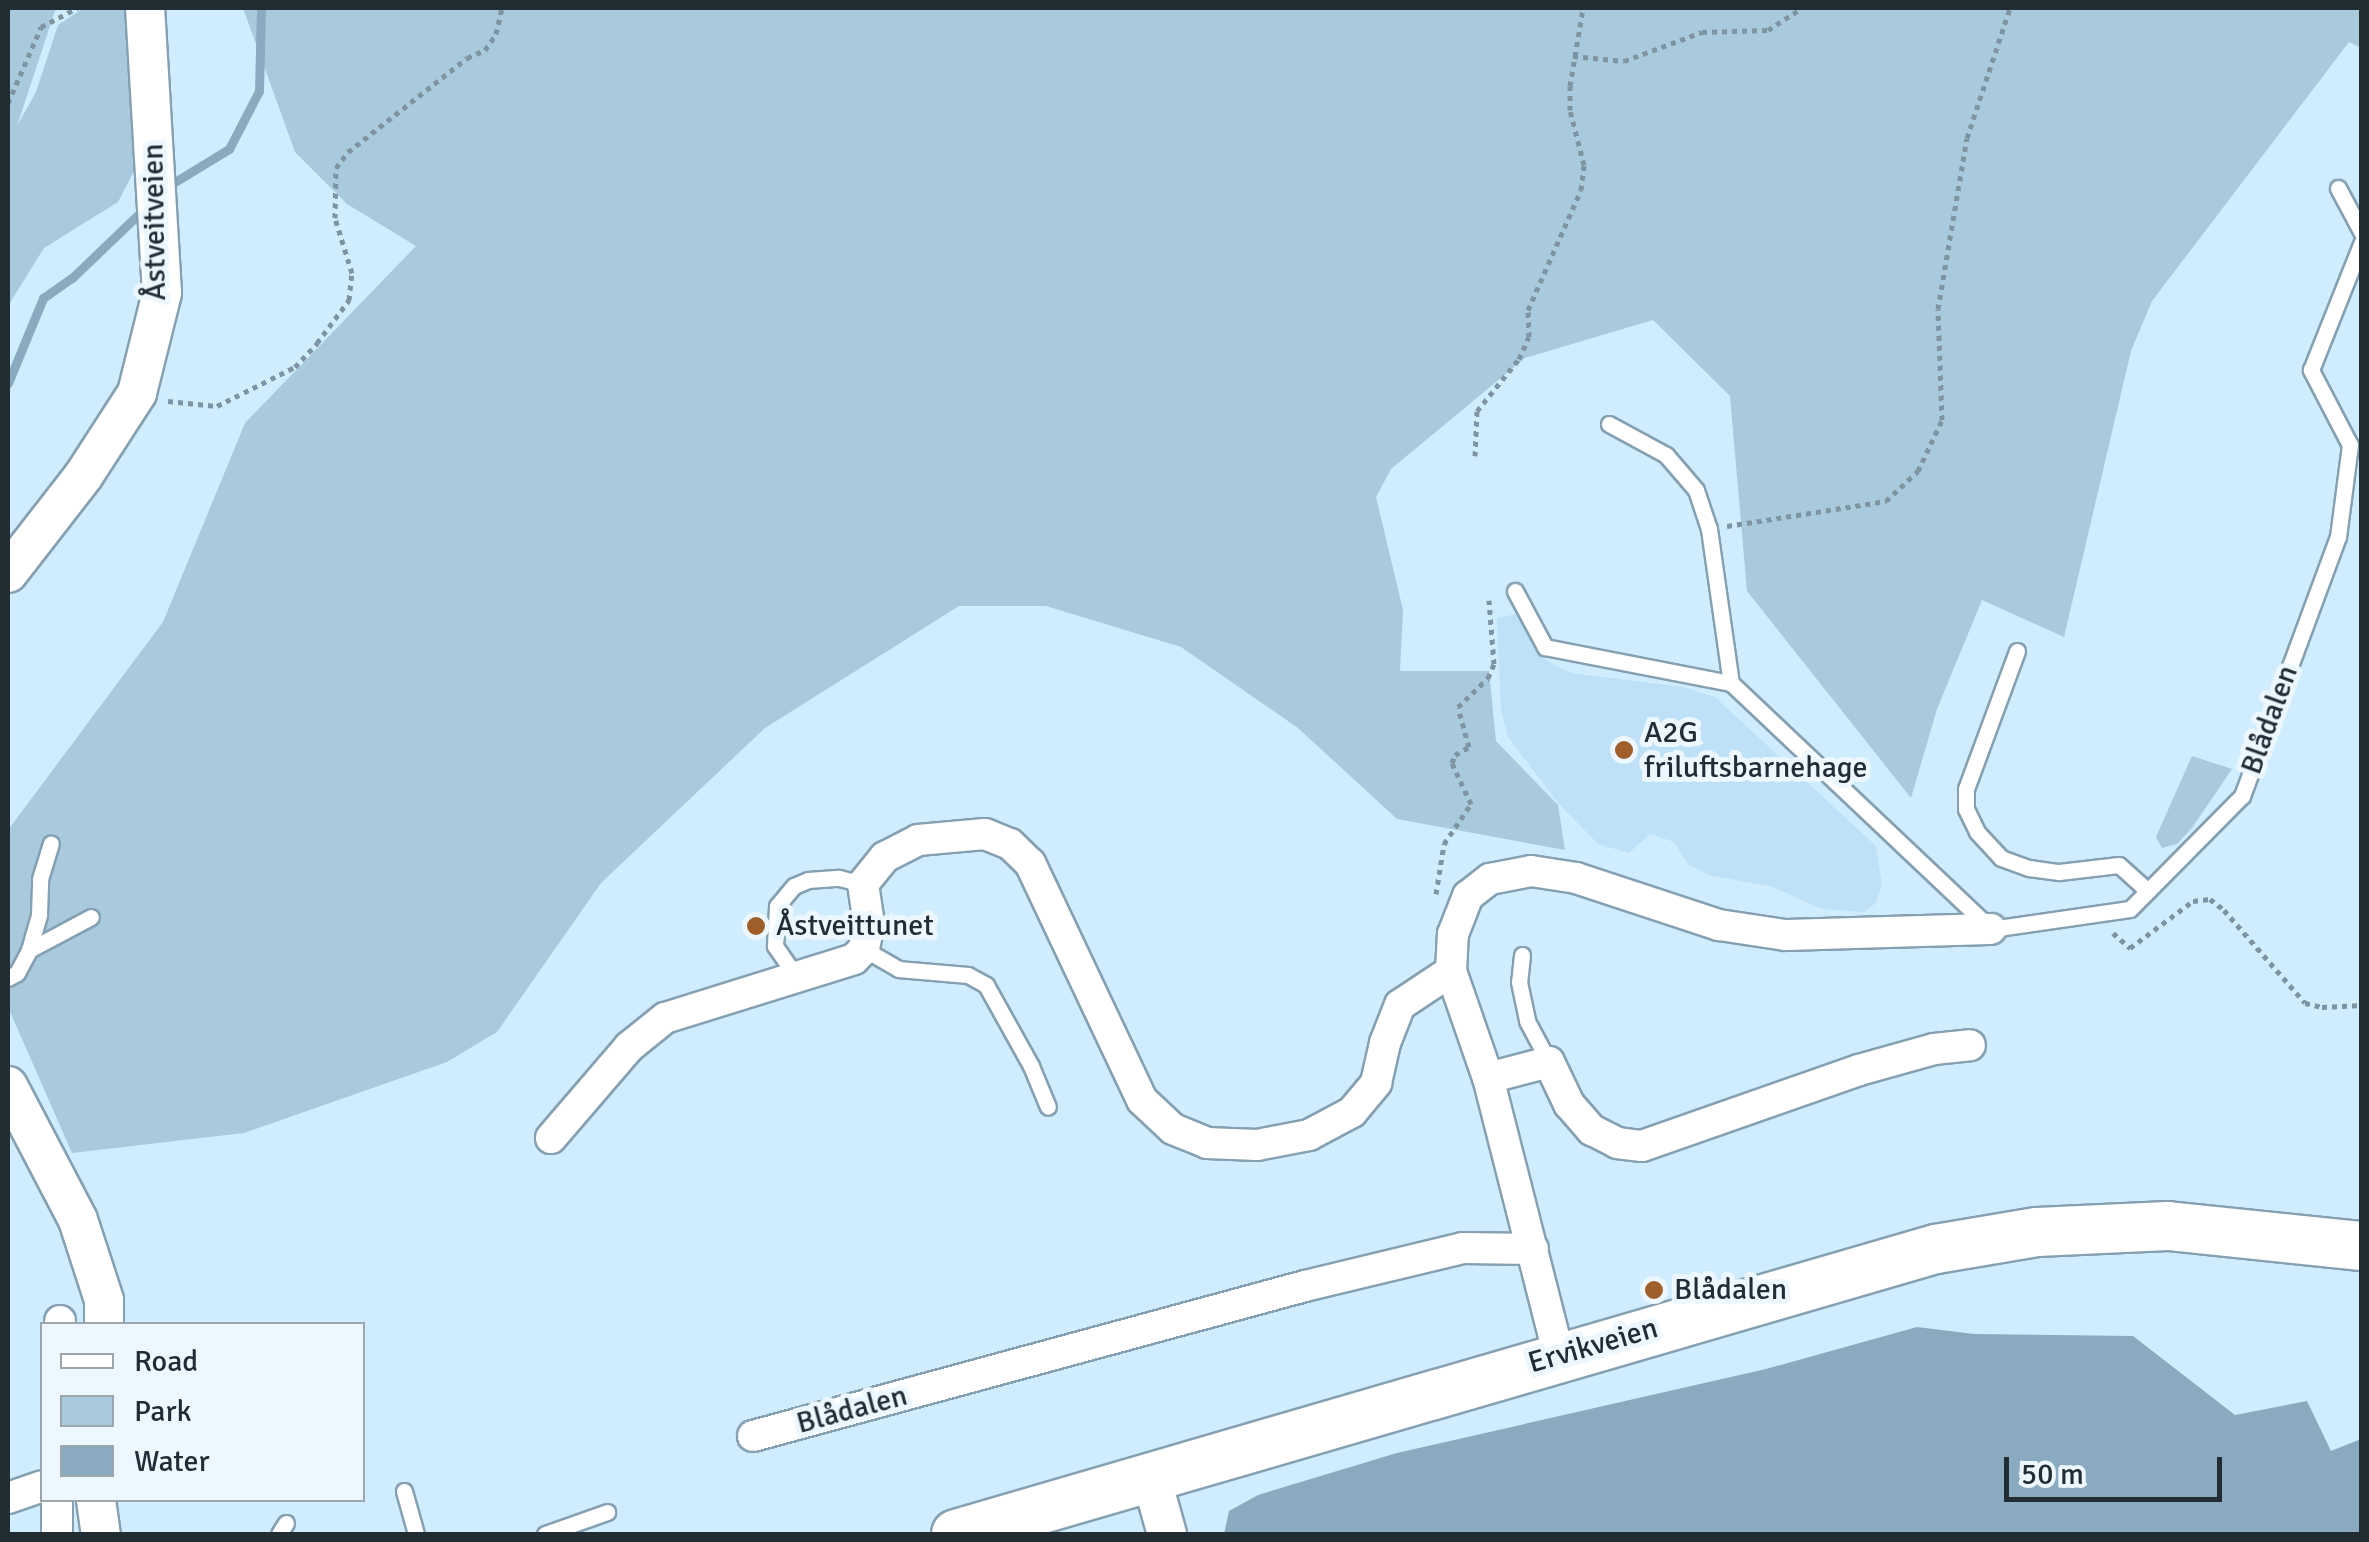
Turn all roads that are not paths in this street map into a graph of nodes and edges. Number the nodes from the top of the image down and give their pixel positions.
1 (145, 8) edge
2 (2338, 188) dead end
3 (2362, 233) edge
4 (2362, 242) edge
5 (1609, 424) dead end
6 (8, 573) edge
7 (1514, 591) dead end
8 (2017, 651) dead end
9 (1731, 684) junction
10 (51, 844) dead end
11 (863, 884) junction
12 (2148, 891) junction
13 (91, 917) dead end
14 (1991, 929) junction
15 (864, 949) junction
16 (30, 950) junction
17 (1522, 955) dead end
18 (1451, 971) junction
19 (796, 976) junction
20 (8, 978) edge
21 (1544, 1020) dead end
22 (1970, 1045) dead end
23 (1545, 1054) junction
24 (1488, 1078) junction
25 (8, 1086) edge
26 (1048, 1107) dead end
27 (551, 1138) dead end
28 (2362, 1246) edge
29 (1533, 1249) junction
30 (104, 1322) edge
31 (1559, 1356) junction
32 (753, 1436) dead end
33 (1151, 1476) junction
34 (40, 1487) edge
35 (404, 1492) dead end
36 (8, 1498) edge
37 (57, 1502) edge
38 (96, 1502) edge
39 (608, 1512) dead end
40 (58, 1534) edge
41 (101, 1534) edge
42 (416, 1534) edge
43 (545, 1534) edge
44 (956, 1534) edge
45 (1167, 1534) edge

1 - 6 street, Åstveitveien
2 - 3 lane
4 - 12 lane, Blådalen
5 - 9 lane
7 - 9 lane
8 - 12 lane
9 - 14 lane
10 - 16 lane
11 - 15 street
11 - 18 street
11 - 19 lane
12 - 14 lane, Blådalen
13 - 16 lane
14 - 18 street, Blådalen
15 - 19 street
15 - 26 lane
16 - 20 lane
17 - 23 lane
18 - 24 street
19 - 27 street
21 - 23 lane
22 - 23 street
23 - 24 street
24 - 29 street
25 - 30 street
28 - 31 main road, Ervikveien
29 - 31 street
29 - 32 street, Blådalen
31 - 33 main road, Ervikveien
33 - 44 main road, Ervikveien
33 - 45 street
34 - 36 street
35 - 42 lane
37 - 40 street
38 - 41 street
39 - 43 lane

